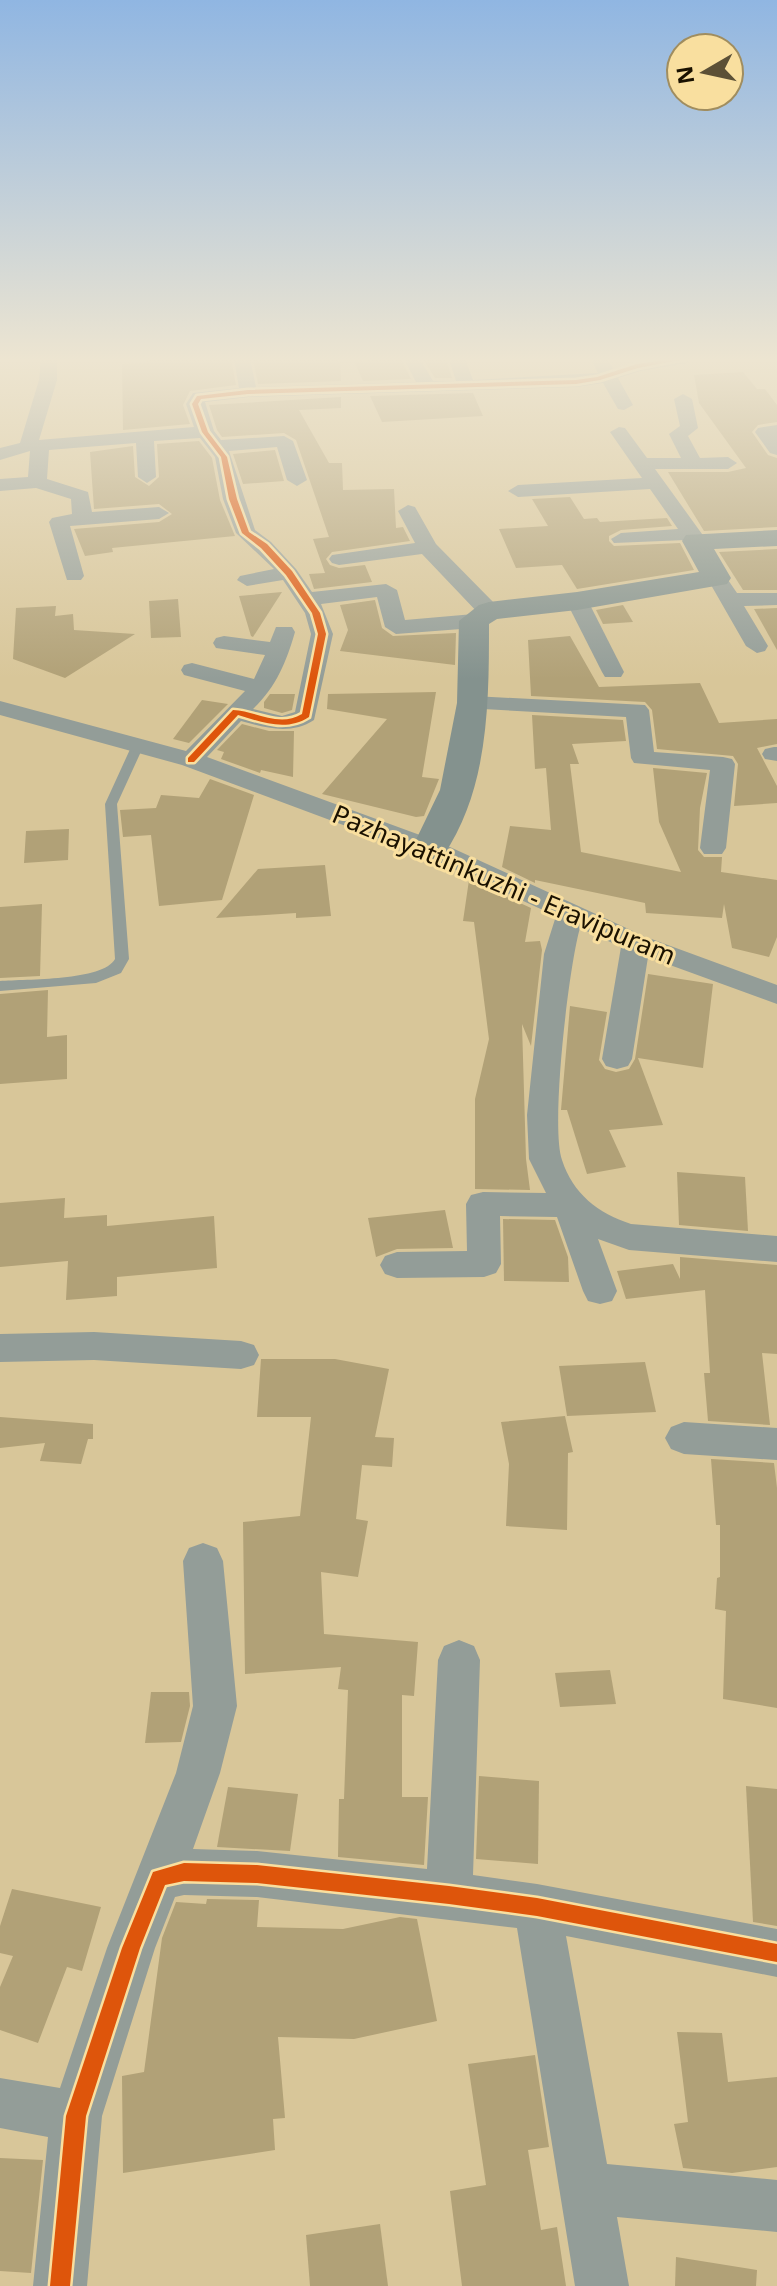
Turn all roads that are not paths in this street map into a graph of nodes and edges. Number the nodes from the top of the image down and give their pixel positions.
1 (36, 466) edge
2 (146, 466) edge
3 (226, 466) edge
4 (292, 466) edge
5 (642, 466) edge
6 (147, 477) dead end
7 (297, 480) dead end
8 (37, 482) junction
9 (657, 483) junction
10 (0, 485) edge
11 (518, 491) dead end
12 (408, 511) dead end
13 (159, 513) dead end
14 (82, 519) junction
15 (694, 538) junction
16 (777, 538) edge
17 (621, 539) dead end
18 (427, 547) junction
19 (339, 559) dead end
20 (289, 573) junction
21 (74, 576) dead end
22 (247, 580) dead end
23 (724, 589) junction
24 (308, 599) junction
25 (777, 599) edge
26 (577, 601) junction
27 (482, 616) junction
28 (224, 643) dead end
29 (757, 646) dead end
30 (192, 670) dead end
31 (613, 672) dead end
32 (262, 688) junction
33 (473, 703) junction
34 (0, 708) edge
35 (236, 712) junction
36 (138, 745) junction
37 (191, 760) junction
38 (430, 848) junction
39 (713, 848) dead end
40 (571, 912) junction
41 (636, 943) junction
42 (0, 986) edge
43 (777, 995) edge
44 (617, 1059) dead end
45 (569, 1205) junction
46 (777, 1249) edge
47 (397, 1265) dead end
48 (600, 1291) dead end
49 (0, 1348) edge
50 (241, 1355) dead end
51 (684, 1438) dead end
52 (777, 1444) edge
53 (203, 1561) dead end
54 (459, 1660) dead end
55 (159, 1878) junction
56 (449, 1895) junction
57 (537, 1907) junction
58 (777, 1953) edge
59 (0, 2103) edge
60 (76, 2116) junction
61 (585, 2188) junction
62 (777, 2206) edge
63 (60, 2286) edge
64 (602, 2286) edge

1 - 8 street
2 - 6 street
3 - 20 street
4 - 7 street
5 - 9 street
8 - 10 street
8 - 14 street
9 - 11 street
9 - 15 street
12 - 18 street
13 - 14 street
14 - 21 street
15 - 16 street
15 - 17 street
15 - 23 street
18 - 19 street
18 - 27 street
20 - 22 street
20 - 24 street
23 - 25 street
23 - 26 street
23 - 29 street
24 - 27 street
24 - 35 street
26 - 27 street
26 - 31 street
27 - 33 street
28 - 32 street
30 - 32 street
32 - 35 street
33 - 38 street
33 - 39 street
34 - 36 street, Pazhayattinkuzhi - Eravipuram
35 - 37 street
36 - 37 street, Pazhayattinkuzhi - Eravipuram
36 - 42 lane
37 - 38 street, Pazhayattinkuzhi - Eravipuram
38 - 40 street, Pazhayattinkuzhi - Eravipuram
40 - 41 street, Pazhayattinkuzhi - Eravipuram
40 - 45 street
41 - 43 street, Pazhayattinkuzhi - Eravipuram
41 - 44 street
45 - 46 street
45 - 47 street
45 - 48 street
49 - 50 street
51 - 52 street
53 - 55 street
54 - 56 street
55 - 56 street
55 - 60 street
56 - 57 street
57 - 58 street
57 - 61 street
59 - 60 street
60 - 63 street
61 - 62 street
61 - 64 street

